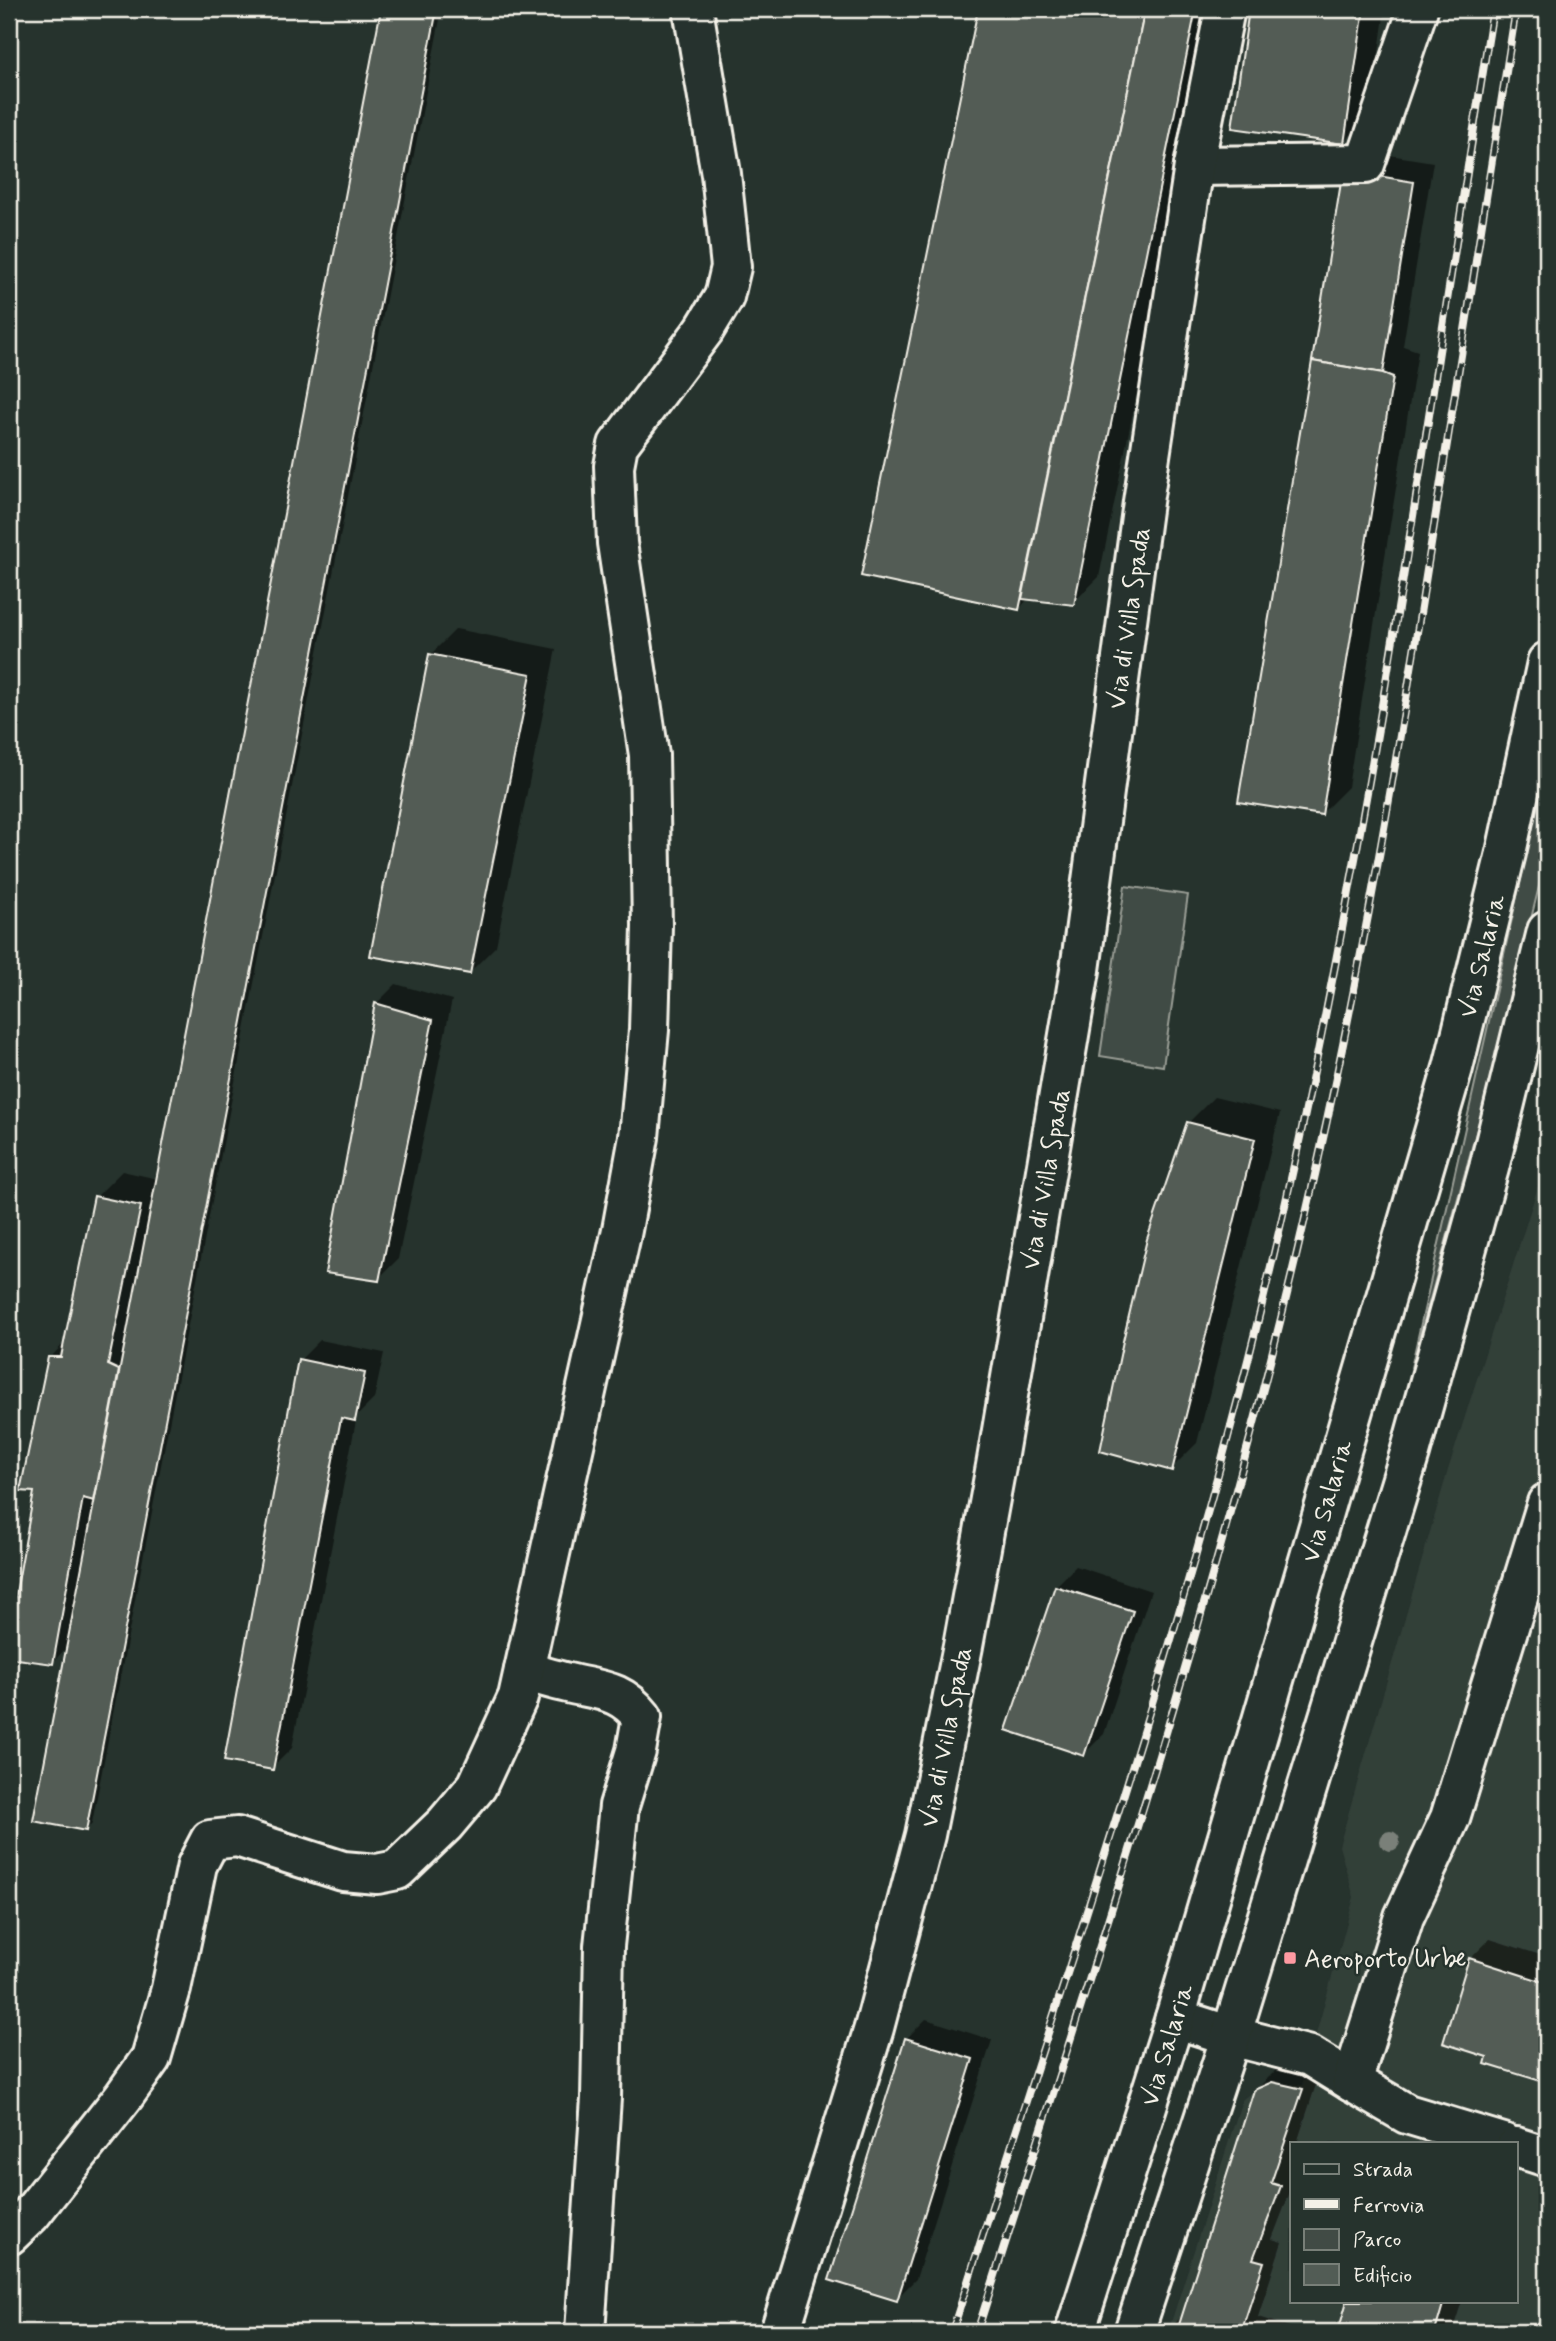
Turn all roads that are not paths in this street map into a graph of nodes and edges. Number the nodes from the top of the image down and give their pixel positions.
1 (693, 9) edge
2 (1226, 9) edge
3 (1418, 9) edge
4 (1194, 166) junction
5 (1547, 662) edge
6 (1547, 931) edge
7 (1547, 1503) edge
8 (524, 1671) junction
9 (1175, 2018) junction
10 (1231, 2036) junction
11 (1352, 2082) junction
12 (1500, 2142) edge
13 (1518, 2148) edge
14 (1547, 2157) edge
15 (9, 2235) edge
16 (585, 2332) edge
17 (780, 2332) edge
18 (1075, 2332) edge
19 (1134, 2332) edge

1 - 8 main road
2 - 4 main road, Via di Villa Spada
3 - 4 main road
4 - 17 main road, Via di Villa Spada
5 - 9 main road, Via Salaria
6 - 10 main road
7 - 11 main road
8 - 15 main road
8 - 16 main road
9 - 10 main road
9 - 18 main road, Via Salaria
10 - 11 main road
10 - 19 main road
11 - 12 main road
13 - 14 main road

